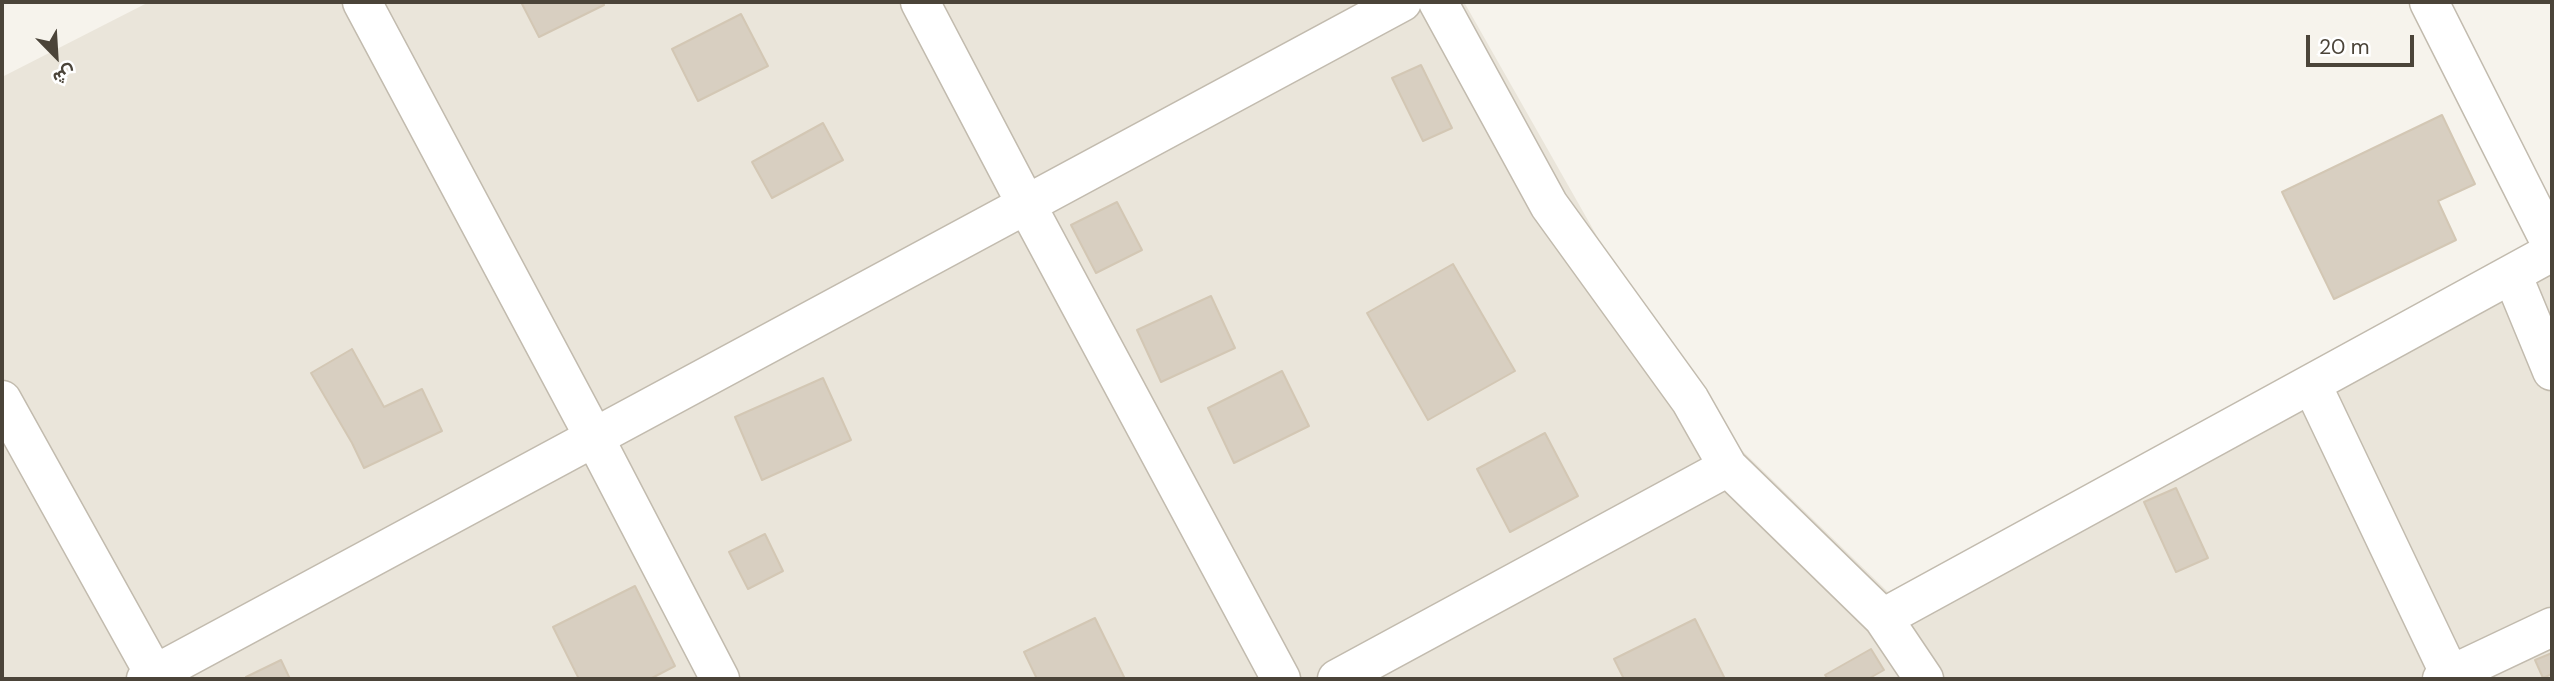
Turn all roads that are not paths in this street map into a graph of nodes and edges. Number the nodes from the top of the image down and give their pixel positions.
1 (362, 2) edge
2 (920, 2) edge
3 (1402, 2) edge
4 (1438, 2) edge
5 (2430, 2) edge
6 (1026, 204) junction
7 (2552, 246) edge
8 (2552, 252) edge
9 (2512, 274) junction
10 (2552, 371) edge
11 (2312, 385) junction
12 (2, 400) edge
13 (594, 437) junction
14 (1728, 467) junction
15 (1883, 618) junction
16 (2552, 627) edge
17 (152, 678) edge
18 (2448, 678) edge
19 (720, 679) edge
20 (1280, 679) edge
21 (1337, 679) edge
22 (1924, 679) edge

1 - 13 street
2 - 6 street
3 - 6 street
4 - 14 street
5 - 7 street
6 - 13 street
6 - 20 street
8 - 9 street
9 - 10 street
9 - 11 street
11 - 15 street
11 - 18 street
12 - 17 street
13 - 17 street
13 - 19 street
14 - 15 street
14 - 21 street
15 - 22 street
16 - 18 street

